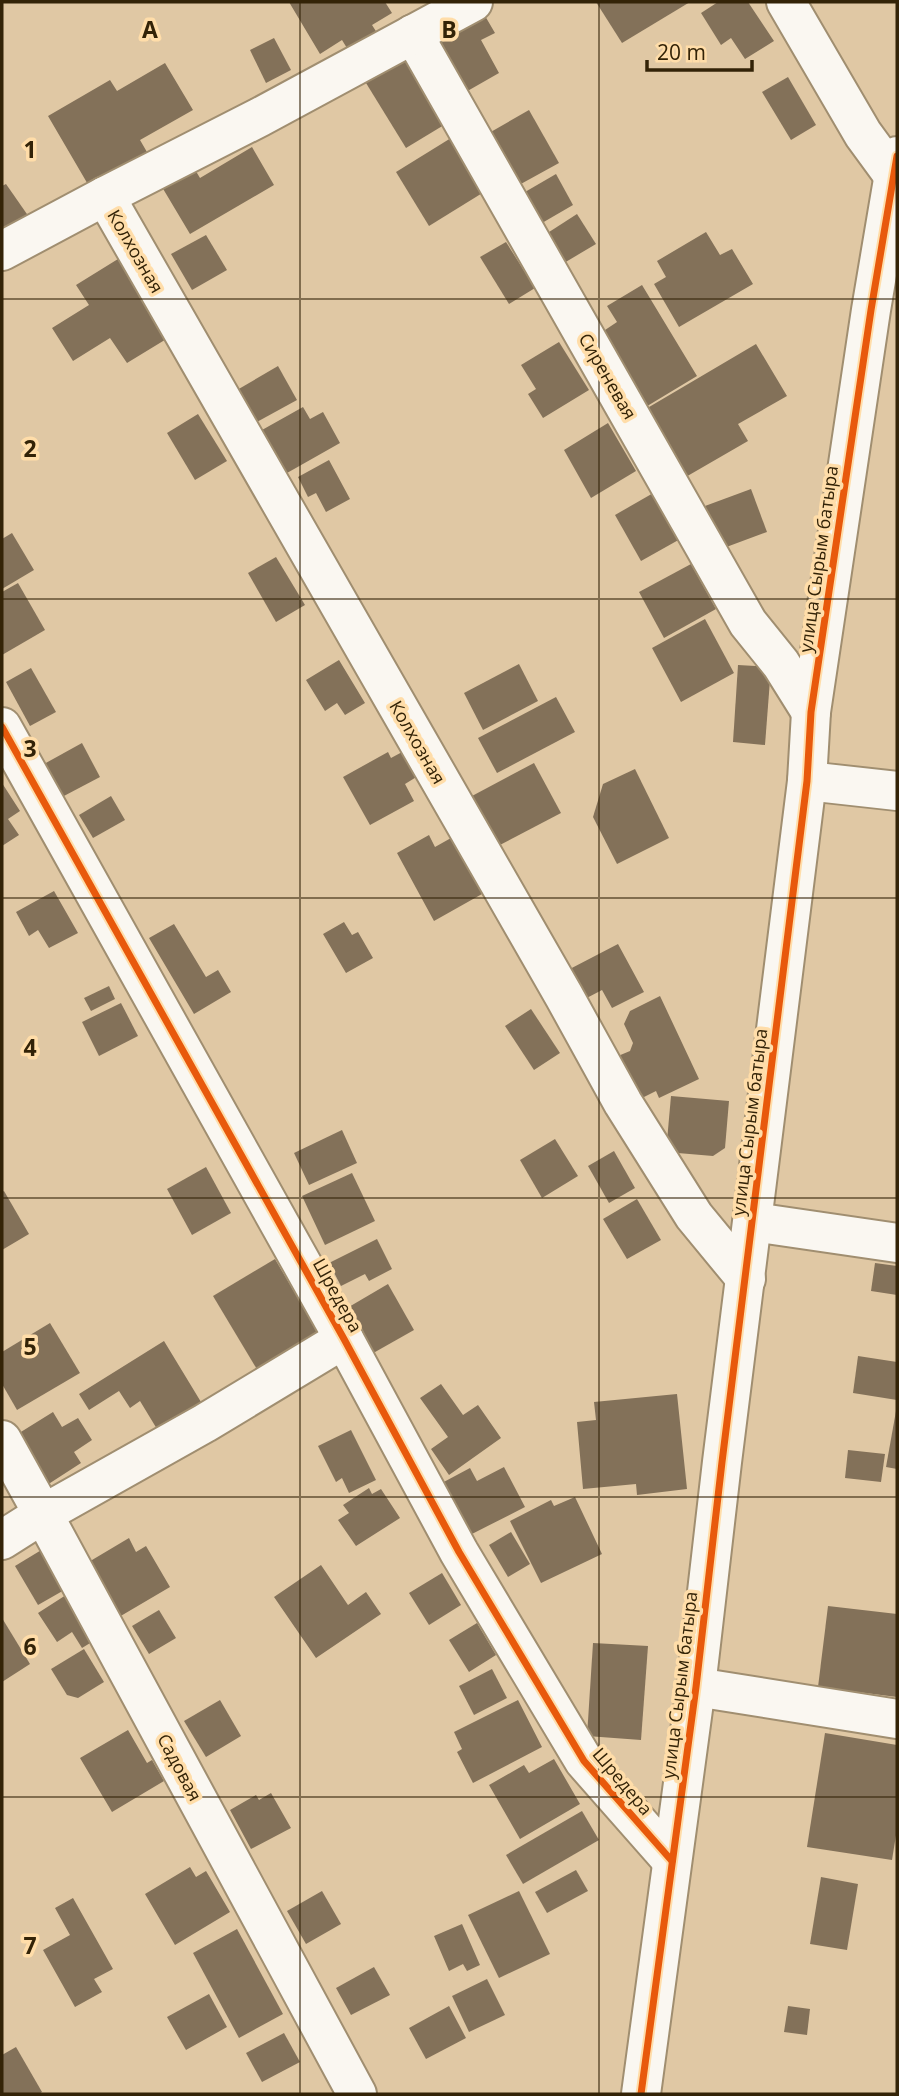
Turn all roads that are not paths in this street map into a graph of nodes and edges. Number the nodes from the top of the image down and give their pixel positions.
1 (473, 2) edge
2 (786, 2) edge
3 (413, 34) junction
4 (895, 165) edge
5 (104, 196) junction
6 (2, 251) edge
7 (884, 311) edge
8 (811, 712) junction
9 (2, 727) edge
10 (807, 781) junction
11 (897, 791) edge
12 (753, 1222) junction
13 (897, 1243) edge
14 (746, 1279) junction
15 (344, 1339) junction
16 (2, 1440) edge
17 (43, 1514) junction
18 (2, 1540) edge
19 (696, 1687) junction
20 (897, 1719) edge
21 (672, 1861) junction
22 (357, 2094) edge
23 (642, 2094) edge

1 - 3 street
2 - 4 street
3 - 5 street
3 - 8 street, Сиреневая
4 - 7 street, улица Сырым батыра
5 - 6 street
5 - 14 street, Колхозная
7 - 8 street, улица Сырым батыра
8 - 10 street, улица Сырым батыра
9 - 15 street, Шредера
10 - 11 street
10 - 12 street, улица Сырым батыра
12 - 13 street
12 - 14 street, улица Сырым батыра
14 - 19 street, улица Сырым батыра
15 - 17 street
15 - 21 street, Шредера
16 - 17 street, Садовая
17 - 18 street
17 - 22 street, Садовая
19 - 20 street
19 - 21 street, улица Сырым батыра
21 - 23 street, улица Сырым батыра

